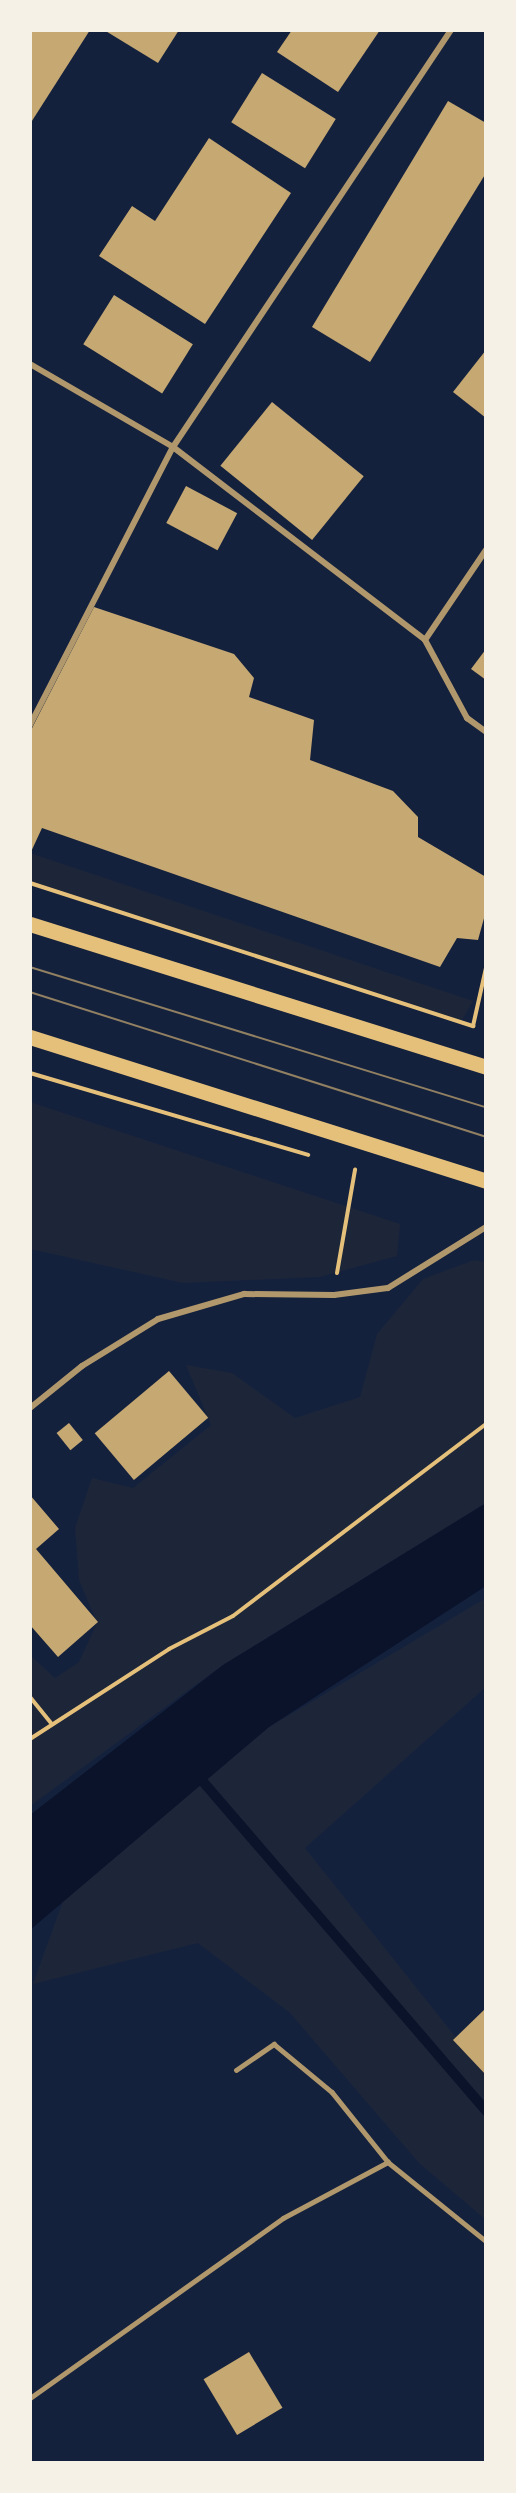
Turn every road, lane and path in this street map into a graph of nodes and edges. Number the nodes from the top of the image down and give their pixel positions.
1 (451, 30) edge
2 (30, 364) edge
3 (173, 447) junction
4 (486, 550) edge
5 (425, 640) junction
6 (30, 725) edge
7 (486, 732) edge
8 (30, 883) edge
9 (30, 924) edge
10 (486, 968) edge
11 (30, 1037) edge
12 (486, 1067) edge
13 (30, 1073) edge
14 (314, 1157) dead end
15 (355, 1170) dead end
16 (486, 1181) edge
17 (486, 1227) edge
18 (334, 1295) junction
19 (30, 1408) edge
20 (486, 1424) edge
21 (30, 1697) edge
22 (51, 1723) junction
23 (30, 1738) edge
24 (236, 2070) dead end
25 (388, 2162) junction
26 (486, 2241) edge
27 (30, 2398) edge

1 - 3 street
2 - 3 street
3 - 5 street
3 - 6 street
4 - 5 street
5 - 7 street
8 - 10 path
9 - 12 main road
11 - 16 main road
13 - 14 path
15 - 18 path
17 - 18 street
18 - 19 street
20 - 22 path
21 - 22 path
22 - 23 path
24 - 25 lane
25 - 26 lane
25 - 27 lane

